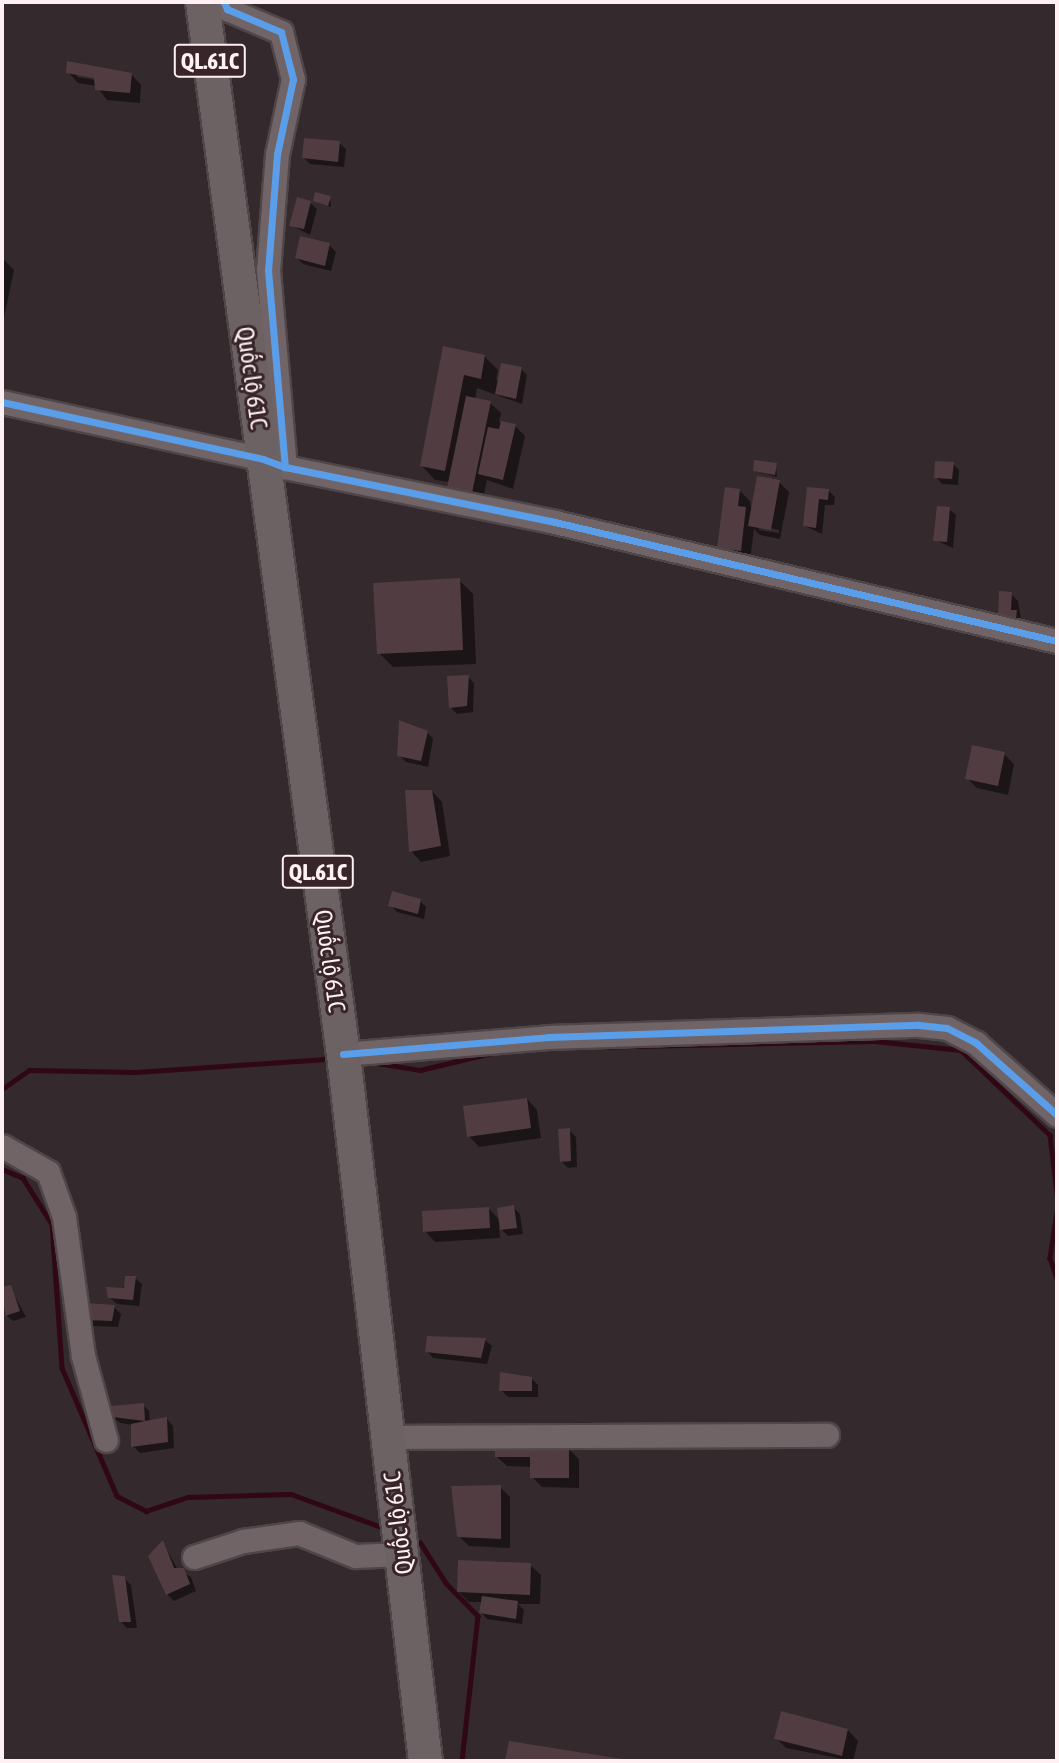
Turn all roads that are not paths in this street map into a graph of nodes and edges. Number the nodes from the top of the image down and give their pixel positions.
1 (202, 2) edge
2 (224, 2) edge
3 (2, 402) edge
4 (274, 463) junction
5 (1057, 640) edge
6 (343, 1054) junction
7 (1057, 1115) edge
8 (2, 1146) edge
9 (827, 1435) dead end
10 (388, 1437) junction
11 (106, 1440) dead end
12 (401, 1554) junction
13 (194, 1557) dead end
14 (425, 1761) edge

1 - 4 highway, Quốc lộ 61C / QL.61C
2 - 4 street
3 - 4 street
4 - 5 street
4 - 6 highway, Quốc lộ 61C / QL.61C
6 - 7 street
6 - 10 highway, Quốc lộ 61C / QL.61C
8 - 11 street
9 - 10 street
10 - 12 highway, Quốc lộ 61C / QL.61C
12 - 13 street
12 - 14 highway, Quốc lộ 61C / QL.61C

